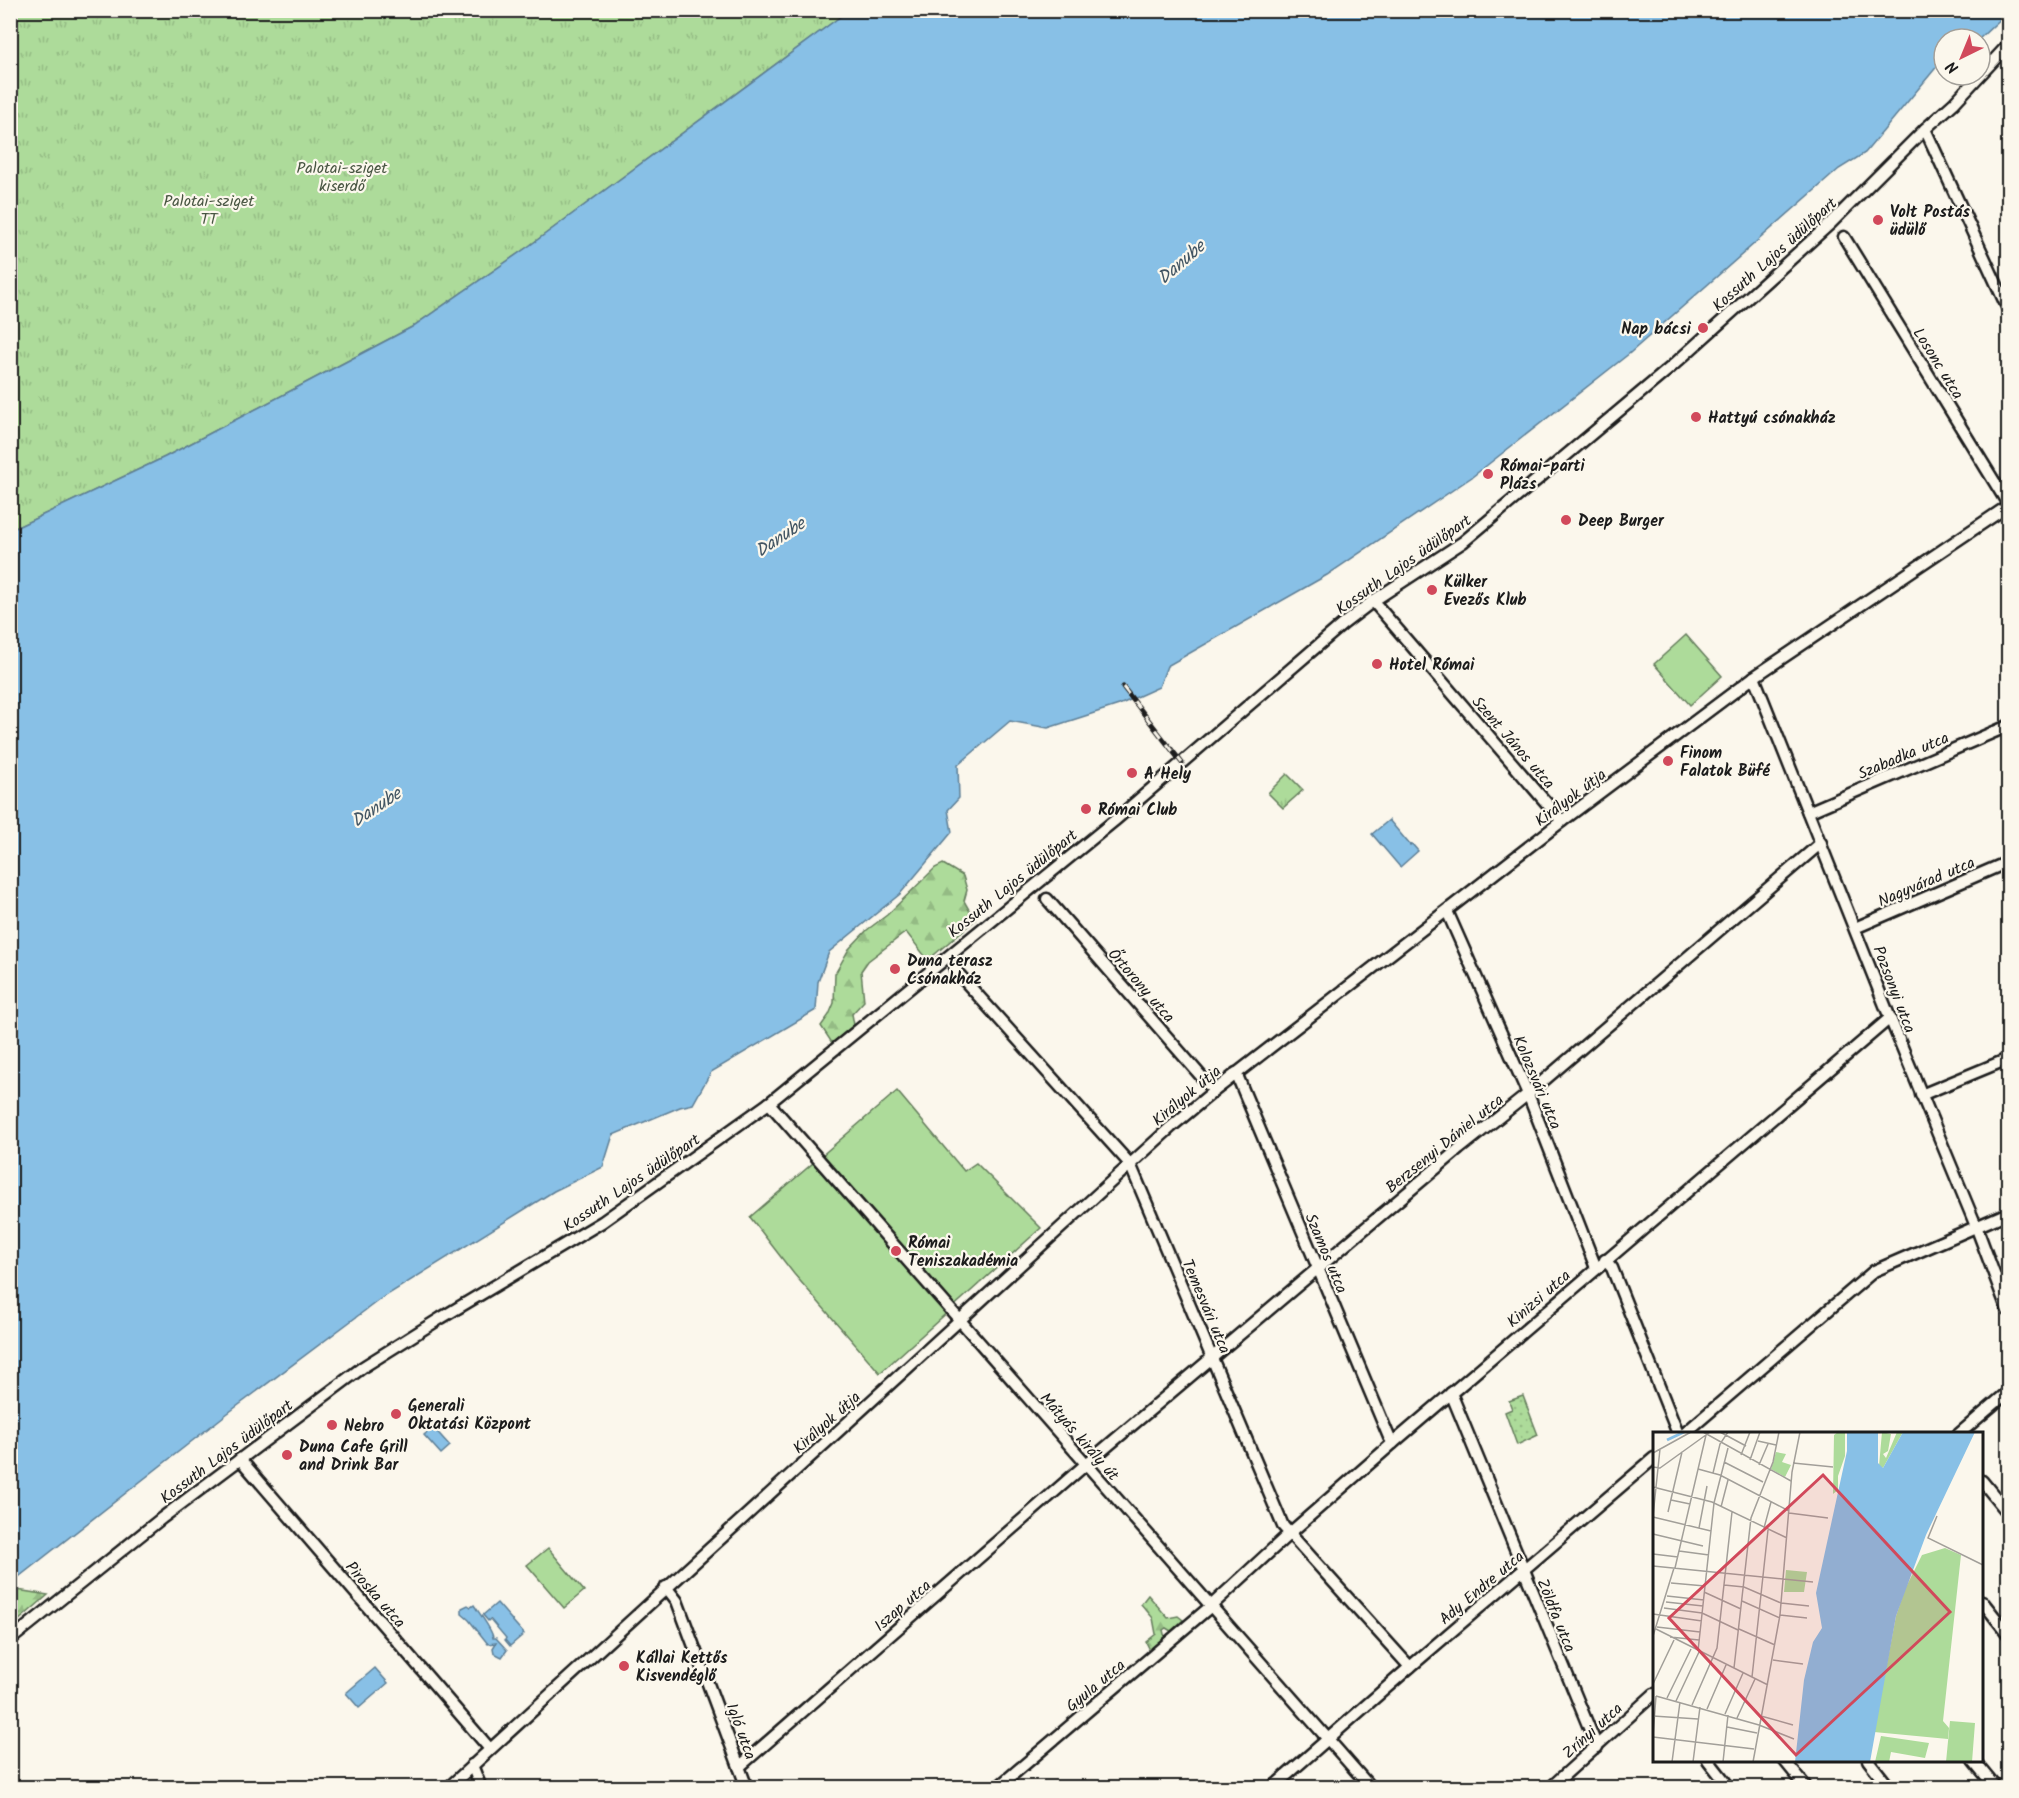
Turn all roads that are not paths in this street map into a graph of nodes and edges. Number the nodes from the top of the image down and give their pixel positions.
1 (2008, 45) edge
2 (1925, 129) junction
3 (1844, 237) dead end
4 (2008, 309) edge
5 (2008, 505) edge
6 (1373, 601) junction
7 (1754, 677) junction
8 (2008, 726) edge
9 (1808, 812) junction
10 (1562, 821) junction
11 (1821, 843) junction
12 (2008, 862) edge
13 (1047, 899) dead end
14 (1447, 911) junction
15 (1855, 928) junction
16 (955, 970) dead end
17 (1890, 1018) junction
18 (2008, 1059) edge
19 (1236, 1073) junction
20 (1214, 1091) junction
21 (1528, 1094) junction
22 (1921, 1095) junction
23 (769, 1103) junction
24 (1130, 1164) junction
25 (2008, 1213) edge
26 (1976, 1226) junction
27 (1605, 1260) junction
28 (1317, 1268) junction
29 (1596, 1268) junction
30 (2008, 1311) edge
31 (960, 1320) junction
32 (1213, 1357) junction
33 (2008, 1392) edge
34 (1451, 1393) junction
35 (1677, 1432) edge
36 (1686, 1432) edge
37 (1961, 1432) edge
38 (1393, 1443) junction
39 (240, 1459) junction
40 (1653, 1459) edge
41 (1085, 1465) junction
42 (1983, 1482) edge
43 (2008, 1513) edge
44 (1290, 1533) junction
45 (1523, 1571) junction
46 (666, 1587) junction
47 (1983, 1603) edge
48 (1211, 1606) junction
49 (2008, 1634) edge
50 (10, 1640) edge
51 (1410, 1666) junction
52 (1653, 1697) edge
53 (1328, 1739) junction
54 (1597, 1747) junction
55 (490, 1749) junction
56 (1708, 1762) edge
57 (1785, 1762) edge
58 (1869, 1762) edge
59 (1974, 1762) edge
60 (472, 1765) junction
61 (739, 1767) junction
62 (1555, 1786) edge
63 (448, 1788) edge
64 (481, 1788) edge
65 (747, 1788) edge
66 (997, 1788) edge
67 (1272, 1788) edge
68 (1371, 1788) edge
69 (1730, 1788) edge
70 (1807, 1788) edge
71 (1890, 1788) edge
72 (1996, 1788) edge

1 - 2 street, Kossuth Lajos üdülőpart
2 - 4 street
2 - 6 street, Kossuth Lajos üdülőpart
3 - 5 street, Losonc utca
5 - 7 street, Királyok útja
6 - 10 street, Szent János utca
6 - 23 street, Kossuth Lajos üdülőpart
7 - 9 street, Pozsonyi utca
7 - 10 street, Királyok útja
8 - 9 street, Szabadka utca
9 - 11 street, Pozsonyi utca
10 - 14 street, Királyok útja
11 - 15 street, Pozsonyi utca
11 - 21 street, Berzsenyi Dániel utca
12 - 15 street, Nagyvárad utca
13 - 20 street, Őrtorony utca
14 - 19 street, Királyok útja
14 - 21 street, Kolozsvári utca
15 - 17 street, Pozsonyi utca
16 - 24 street, Temesvári utca
17 - 22 street, Pozsonyi utca
17 - 27 street, Kinizsi utca
18 - 22 street
19 - 20 street, Királyok útja
19 - 28 street, Szamos utca
20 - 24 street, Királyok útja
21 - 28 street, Berzsenyi Dániel utca
21 - 29 street, Kolozsvári utca
22 - 26 street, Pozsonyi utca
23 - 31 street, Mátyás király út
23 - 39 street, Kossuth Lajos üdülőpart
24 - 31 street, Királyok útja
24 - 32 street, Temesvári utca
25 - 26 street
26 - 30 street, Pozsonyi utca
26 - 36 street
27 - 29 street, Kinizsi utca
27 - 35 street
28 - 32 street, Berzsenyi Dániel utca
28 - 38 street, Szamos utca
29 - 34 street, Kinizsi utca
31 - 41 street, Mátyás király út
31 - 46 street, Királyok útja
32 - 41 street, Berzsenyi Dániel utca
32 - 44 street, Temesvári utca
33 - 37 street
34 - 38 street, Kinizsi utca
34 - 45 street, Zöldfa utca
38 - 44 street, Kinizsi utca
39 - 50 street, Kossuth Lajos üdülőpart
39 - 55 street, Piroska utca
40 - 45 street, Ady Endre utca
41 - 48 street, Mátyás király út
41 - 61 street, Iszap utca
42 - 43 street
44 - 48 street, Kinizsi utca
44 - 51 street, Temesvári utca
45 - 51 street, Ady Endre utca
45 - 54 street, Zöldfa utca
46 - 55 street, Királyok útja
46 - 61 street, Igló utca
47 - 49 street
48 - 53 street, Mátyás király út
48 - 66 street, Gyula utca
51 - 53 street, Ady Endre utca
52 - 54 street, Zrínyi utca
53 - 67 street, Ady Endre utca
53 - 68 street, Mátyás király út
54 - 62 street, Zrínyi utca
55 - 60 street, Királyok útja
56 - 69 street
57 - 70 street
58 - 71 street
59 - 72 street
60 - 63 street, Királyok útja
60 - 64 street
61 - 65 street, Igló utca

